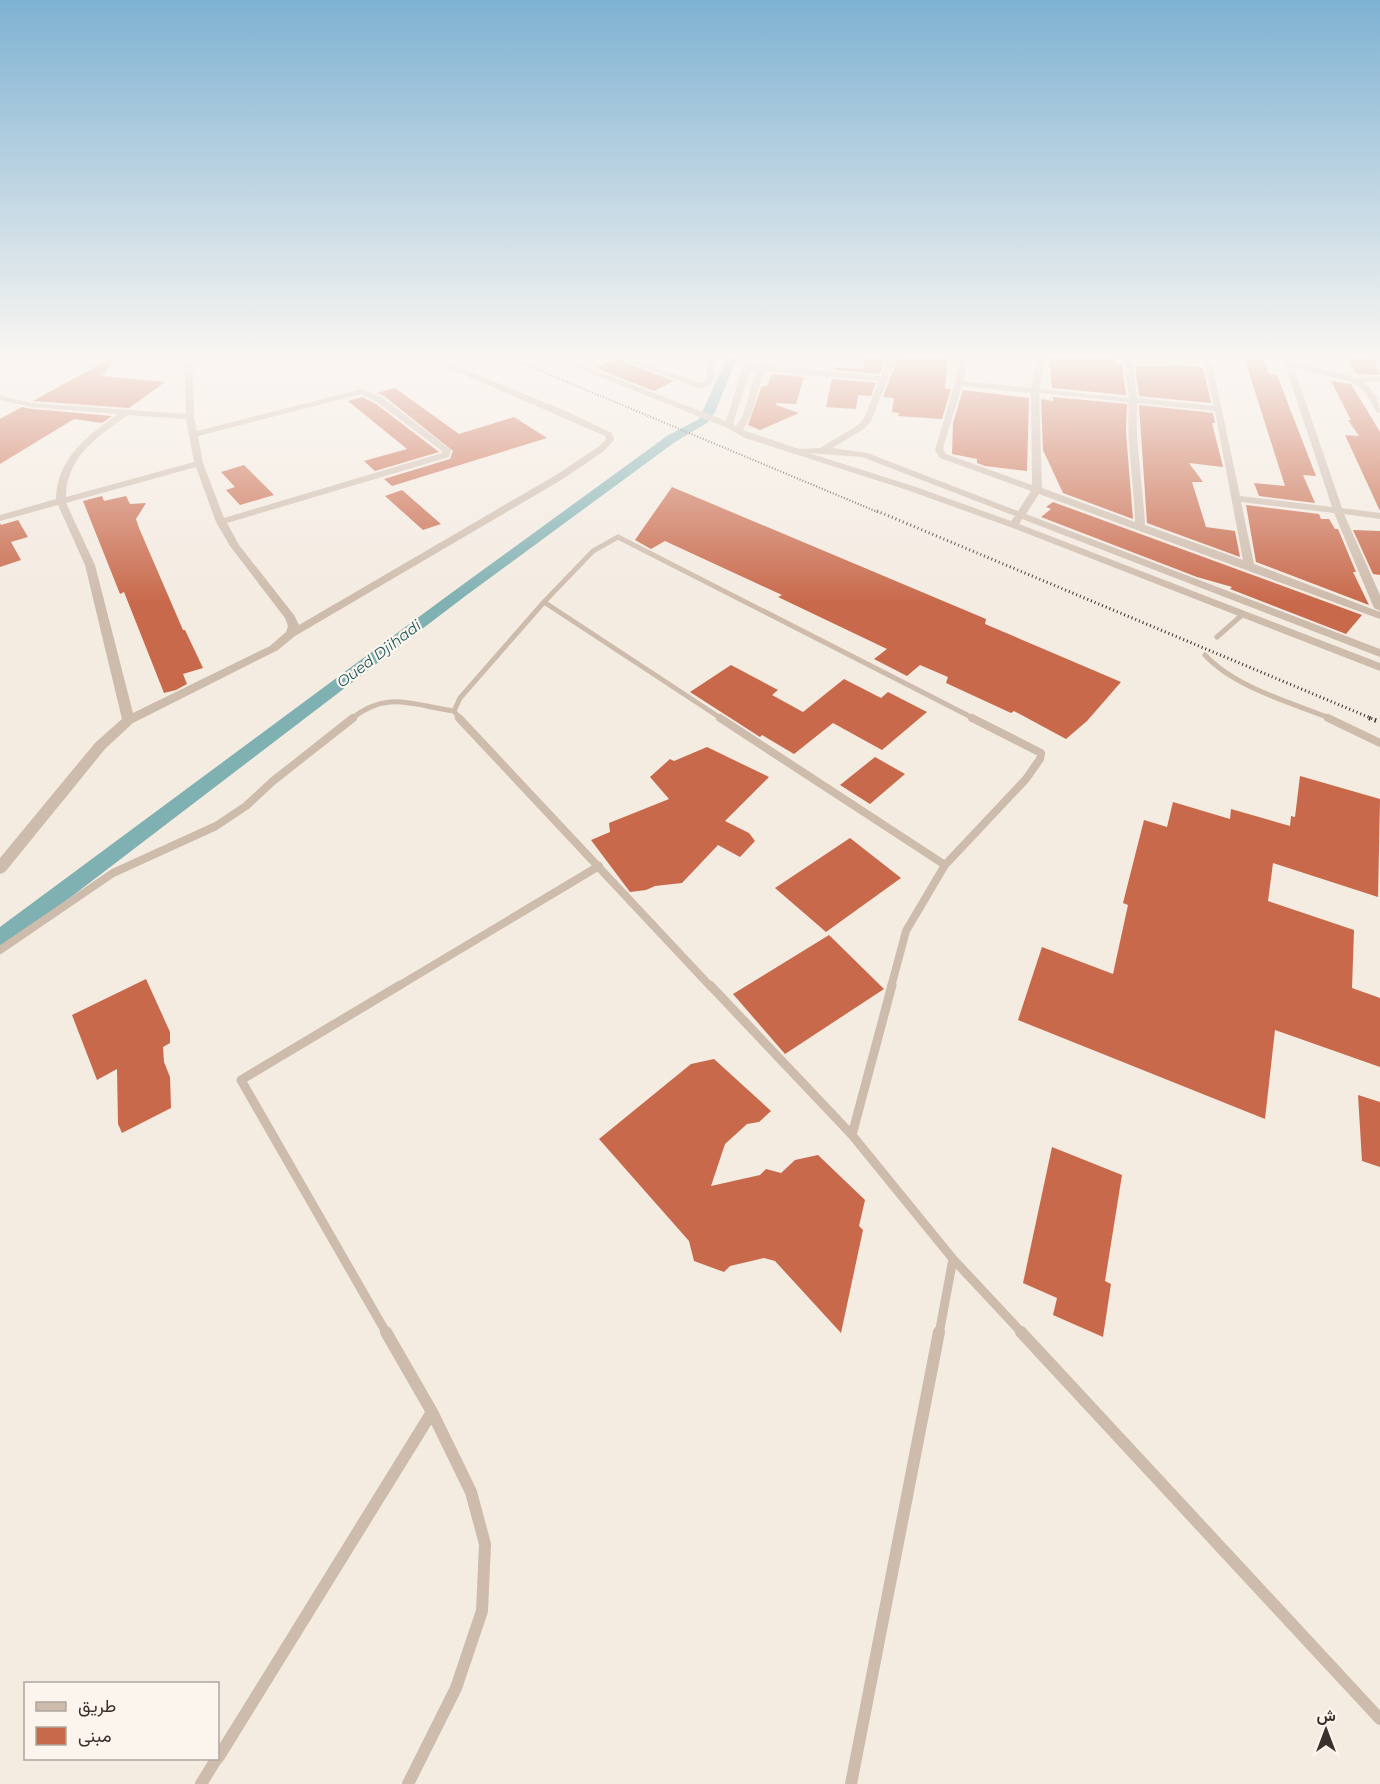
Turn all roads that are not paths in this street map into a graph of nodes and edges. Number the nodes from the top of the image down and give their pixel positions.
1 (95, 436) edge
2 (194, 436) edge
3 (429, 436) edge
4 (609, 436) edge
5 (749, 436) edge
6 (763, 436) edge
7 (845, 436) edge
8 (942, 436) edge
9 (1036, 436) edge
10 (1131, 436) edge
11 (1224, 436) edge
12 (1313, 436) edge
13 (820, 451) junction
14 (811, 458) junction
15 (199, 463) junction
16 (1037, 489) junction
17 (1236, 498) junction
18 (61, 501) junction
19 (1338, 511) junction
20 (1022, 515) junction
21 (1380, 516) edge
22 (0, 518) edge
23 (221, 522) junction
24 (1013, 525) junction
25 (1140, 527) junction
26 (1250, 566) junction
27 (544, 602) junction
28 (1380, 608) edge
29 (1242, 615) junction
30 (1380, 616) edge
31 (291, 634) junction
32 (1217, 637) dead end
33 (1380, 652) edge
34 (1205, 655) dead end
35 (1380, 667) edge
36 (454, 711) junction
37 (129, 720) junction
38 (1380, 743) edge
39 (945, 865) junction
40 (599, 866) junction
41 (0, 868) edge
42 (0, 951) edge
43 (852, 1135) junction
44 (952, 1258) junction
45 (432, 1412) junction
46 (1380, 1719) edge
47 (219, 1755) edge
48 (216, 1760) edge
49 (201, 1784) edge
50 (408, 1784) edge
51 (851, 1784) edge

1 - 18 street
2 - 15 street
3 - 23 street
4 - 31 street
5 - 14 street
6 - 13 street
7 - 13 street
8 - 16 street
9 - 16 street
10 - 25 street
11 - 17 street
12 - 19 street
13 - 14 street
13 - 20 street
14 - 24 street
15 - 18 street
15 - 23 street
16 - 20 street
16 - 25 street
17 - 19 street
17 - 26 street
18 - 22 street
18 - 37 street
19 - 21 street
19 - 28 street
20 - 24 street
20 - 33 street
23 - 31 street
24 - 29 street
25 - 26 street
26 - 30 street
27 - 36 lane
27 - 39 lane
27 - 39 lane
29 - 32 lane
29 - 35 street
31 - 37 street
34 - 38 lane
36 - 40 lane
36 - 42 lane
37 - 41 street
39 - 43 lane
40 - 43 lane
40 - 45 lane
43 - 44 lane
44 - 46 lane
44 - 51 lane
45 - 47 lane
45 - 50 lane
48 - 49 lane

